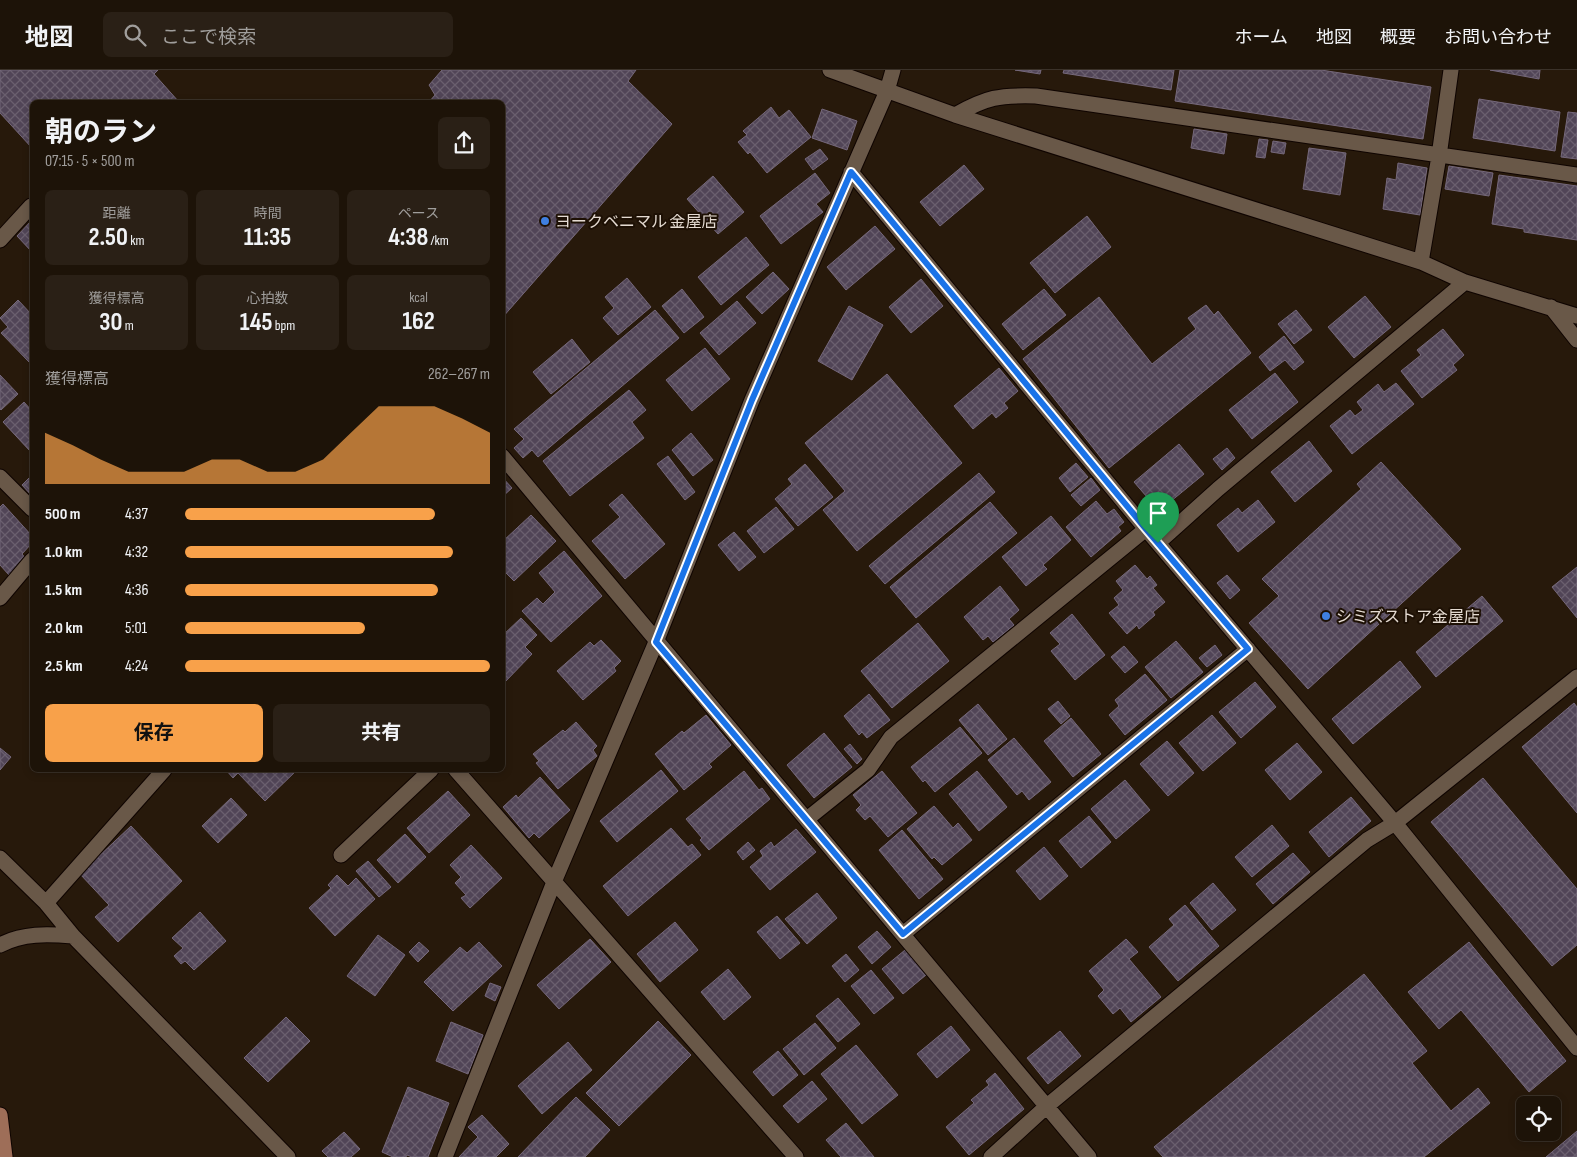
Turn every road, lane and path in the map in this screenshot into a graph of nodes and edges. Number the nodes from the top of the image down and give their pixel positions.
1 (830, 70) edge
2 (893, 70) edge
3 (1451, 70) edge
4 (887, 91) junction
5 (955, 114) junction
6 (1439, 156) junction
7 (851, 172) junction
8 (1577, 176) edge
9 (30, 207) edge
10 (0, 240) edge
11 (1421, 262) junction
12 (1466, 282) junction
13 (1551, 307) junction
14 (1577, 316) edge
15 (1577, 340) edge
16 (505, 460) edge
17 (0, 477) edge
18 (30, 507) edge
19 (1146, 529) junction
20 (1158, 543) junction
21 (30, 562) edge
22 (0, 598) edge
23 (656, 642) junction
24 (1248, 649) junction
25 (1577, 677) edge
26 (162, 772) edge
27 (429, 772) edge
28 (458, 772) edge
29 (806, 819) junction
30 (1395, 823) junction
31 (341, 855) dead end
32 (0, 858) edge
33 (554, 882) junction
34 (46, 903) junction
35 (903, 934) junction
36 (73, 936) junction
37 (0, 945) edge
38 (1577, 1048) edge
39 (1047, 1106) junction
40 (0, 1115) edge
41 (5, 1157) edge
42 (288, 1157) edge
43 (445, 1157) edge
44 (796, 1157) edge
45 (991, 1157) edge
46 (1089, 1157) edge

1 - 4 street
2 - 4 street
3 - 6 street
4 - 5 street
4 - 7 street
5 - 6 street
5 - 11 street
6 - 8 street
6 - 11 street
7 - 19 street
7 - 23 street
9 - 10 street
11 - 12 street
12 - 13 street
12 - 20 street
13 - 14 street
13 - 15 street
16 - 23 street
17 - 18 street
19 - 20 street
19 - 29 street
20 - 24 street
21 - 22 street
23 - 29 street
23 - 33 street
24 - 30 street
24 - 35 street
25 - 30 street
26 - 34 street
27 - 31 street
28 - 33 street
29 - 35 street
30 - 38 street
30 - 39 street
32 - 34 street
33 - 43 street
33 - 44 street
34 - 36 street
35 - 39 street
36 - 37 street
36 - 42 street
39 - 45 street
39 - 46 street
40 - 41 main road

